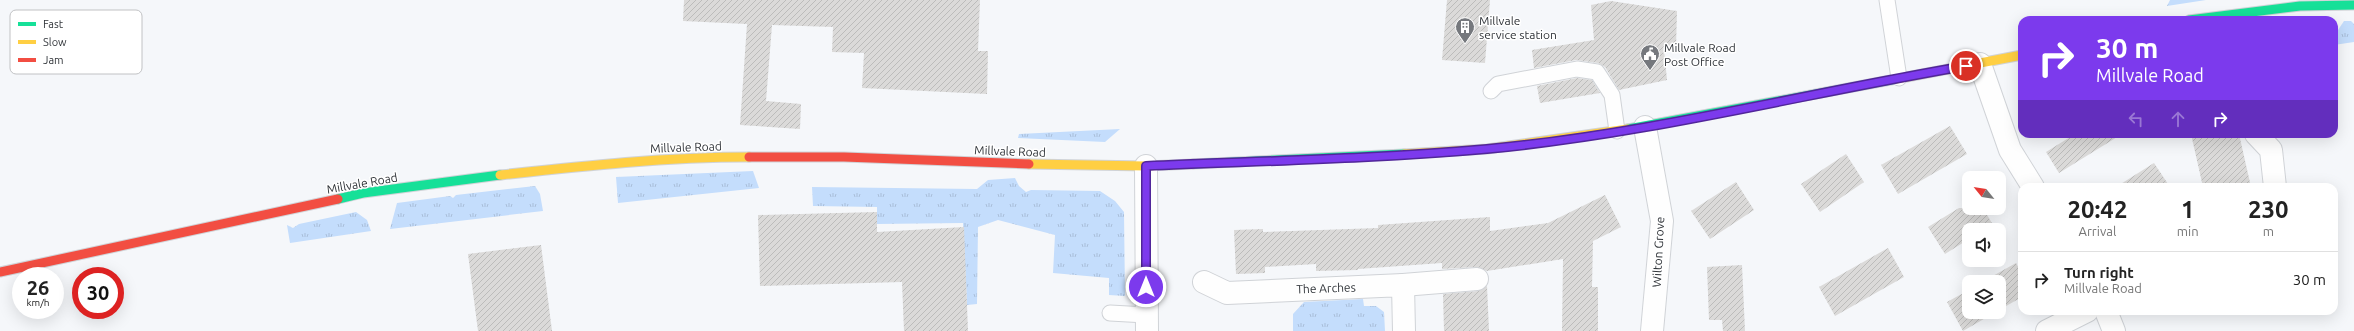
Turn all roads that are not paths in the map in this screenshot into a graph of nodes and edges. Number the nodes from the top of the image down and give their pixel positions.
1 (1887, 0) edge
2 (2300, 3) edge
3 (2354, 5) edge
4 (2228, 16) edge
5 (2018, 56) edge
6 (1980, 64) junction
7 (1899, 78) junction
8 (1492, 91) dead end
9 (1645, 127) junction
10 (1617, 131) junction
11 (2260, 138) edge
12 (1146, 166) junction
13 (2031, 183) edge
14 (2274, 183) edge
15 (0, 272) edge
16 (1477, 280) dead end
17 (1204, 282) dead end
18 (1403, 285) junction
19 (1110, 313) dead end
20 (2079, 315) edge
21 (2108, 315) edge
22 (1146, 323) edge
23 (1404, 331) edge
24 (1652, 331) edge
25 (2047, 331) edge
26 (2114, 331) edge

1 - 7 lane
2 - 3 main road
2 - 4 main road
5 - 6 main road, Millvale Road
6 - 7 main road, Millvale Road
6 - 13 street
7 - 9 main road, Millvale Road
8 - 10 lane
9 - 10 main road, Millvale Road
9 - 24 street, Wilton Grove
10 - 12 main road, Millvale Road
11 - 14 street
12 - 15 main road, Millvale Road
12 - 22 street
16 - 18 street, The Arches
17 - 18 street, The Arches
18 - 23 street
19 - 22 lane
20 - 25 street
21 - 26 street

